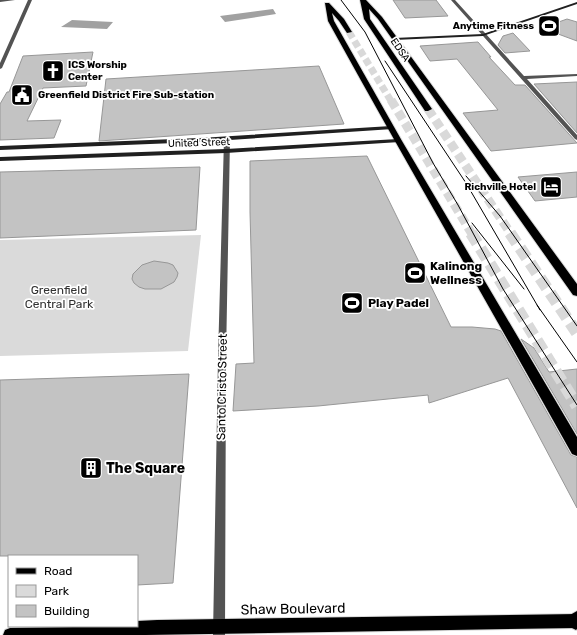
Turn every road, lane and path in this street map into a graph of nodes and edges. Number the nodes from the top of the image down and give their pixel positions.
1 (13, 0) edge
2 (30, 0) edge
3 (363, 0) edge
4 (453, 0) edge
5 (0, 1) edge
6 (326, 2) edge
7 (577, 3) edge
8 (349, 32) tunnel mouth
9 (483, 35) junction
10 (394, 40) junction
11 (0, 68) edge
12 (577, 75) edge
13 (524, 78) junction
14 (428, 109) tunnel mouth
15 (391, 128) junction
16 (369, 130) junction
17 (576, 135) edge
18 (227, 139) junction
19 (398, 141) junction
20 (376, 143) junction
21 (0, 148) edge
22 (226, 151) junction
23 (0, 159) edge
24 (577, 292) edge
25 (577, 450) edge
26 (577, 621) edge
27 (160, 631) edge
28 (220, 631) edge
29 (10, 635) edge

1 - 5 street
2 - 11 street
3 - 10 highway
3 - 14 highway, EDSA
4 - 9 street
6 - 8 highway
6 - 15 highway
7 - 9 street
9 - 10 street
9 - 13 street
10 - 24 highway
12 - 13 street
13 - 17 street
15 - 16 street, United Street
15 - 19 highway
16 - 18 street, United Street
16 - 20 street
18 - 21 street, United Street
18 - 22 street, Santo Cristo Street
19 - 20 street, United Street
19 - 25 highway
20 - 22 street, United Street
22 - 23 street, United Street
22 - 28 street, Santo Cristo Street
26 - 28 main road, Shaw Boulevard
27 - 28 main road, Shaw Boulevard
27 - 29 main road, Shaw Boulevard

